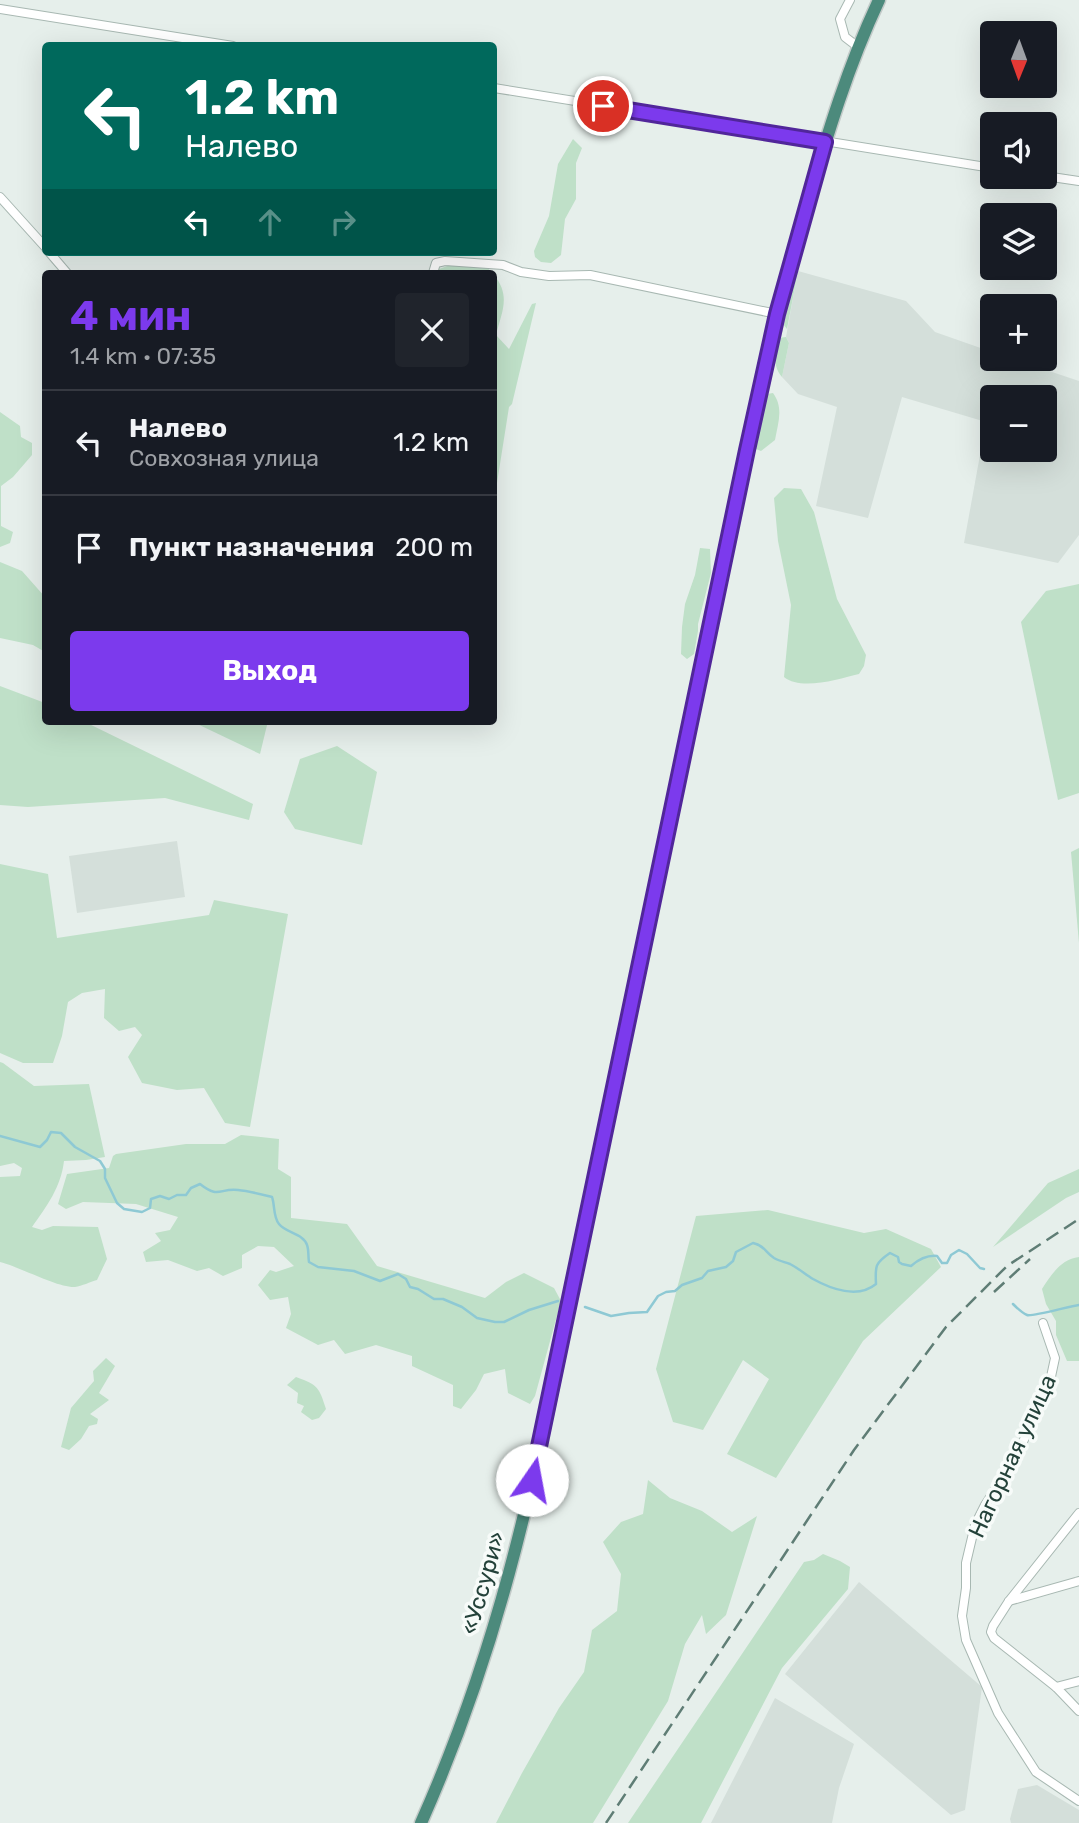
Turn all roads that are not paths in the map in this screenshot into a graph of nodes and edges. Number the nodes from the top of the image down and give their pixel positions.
1 (850, 0) edge
2 (879, 0) edge
3 (0, 9) edge
4 (208, 42) edge
5 (858, 47) junction
6 (497, 88) edge
7 (825, 142) junction
8 (980, 166) edge
9 (1057, 178) edge
10 (1079, 181) edge
11 (0, 197) edge
12 (42, 244) edge
13 (52, 256) edge
14 (64, 270) edge
15 (434, 270) edge
16 (777, 314) junction
17 (1043, 1322) dead end
18 (1079, 1513) edge
19 (1079, 1581) edge
20 (1009, 1601) junction
21 (1079, 1681) edge
22 (1056, 1687) junction
23 (1079, 1711) edge
24 (1079, 1801) edge
25 (421, 1823) edge

1 - 5 street
2 - 5 highway, «Уссури»
3 - 4 street
5 - 7 highway, «Уссури»
6 - 7 street
7 - 8 street
7 - 16 highway, «Уссури»
9 - 10 street
11 - 12 street
13 - 14 street
15 - 16 street
16 - 25 highway, «Уссури»
17 - 24 street, Нагорная улица
18 - 20 street
19 - 20 street
20 - 22 street
21 - 22 street
22 - 23 street

